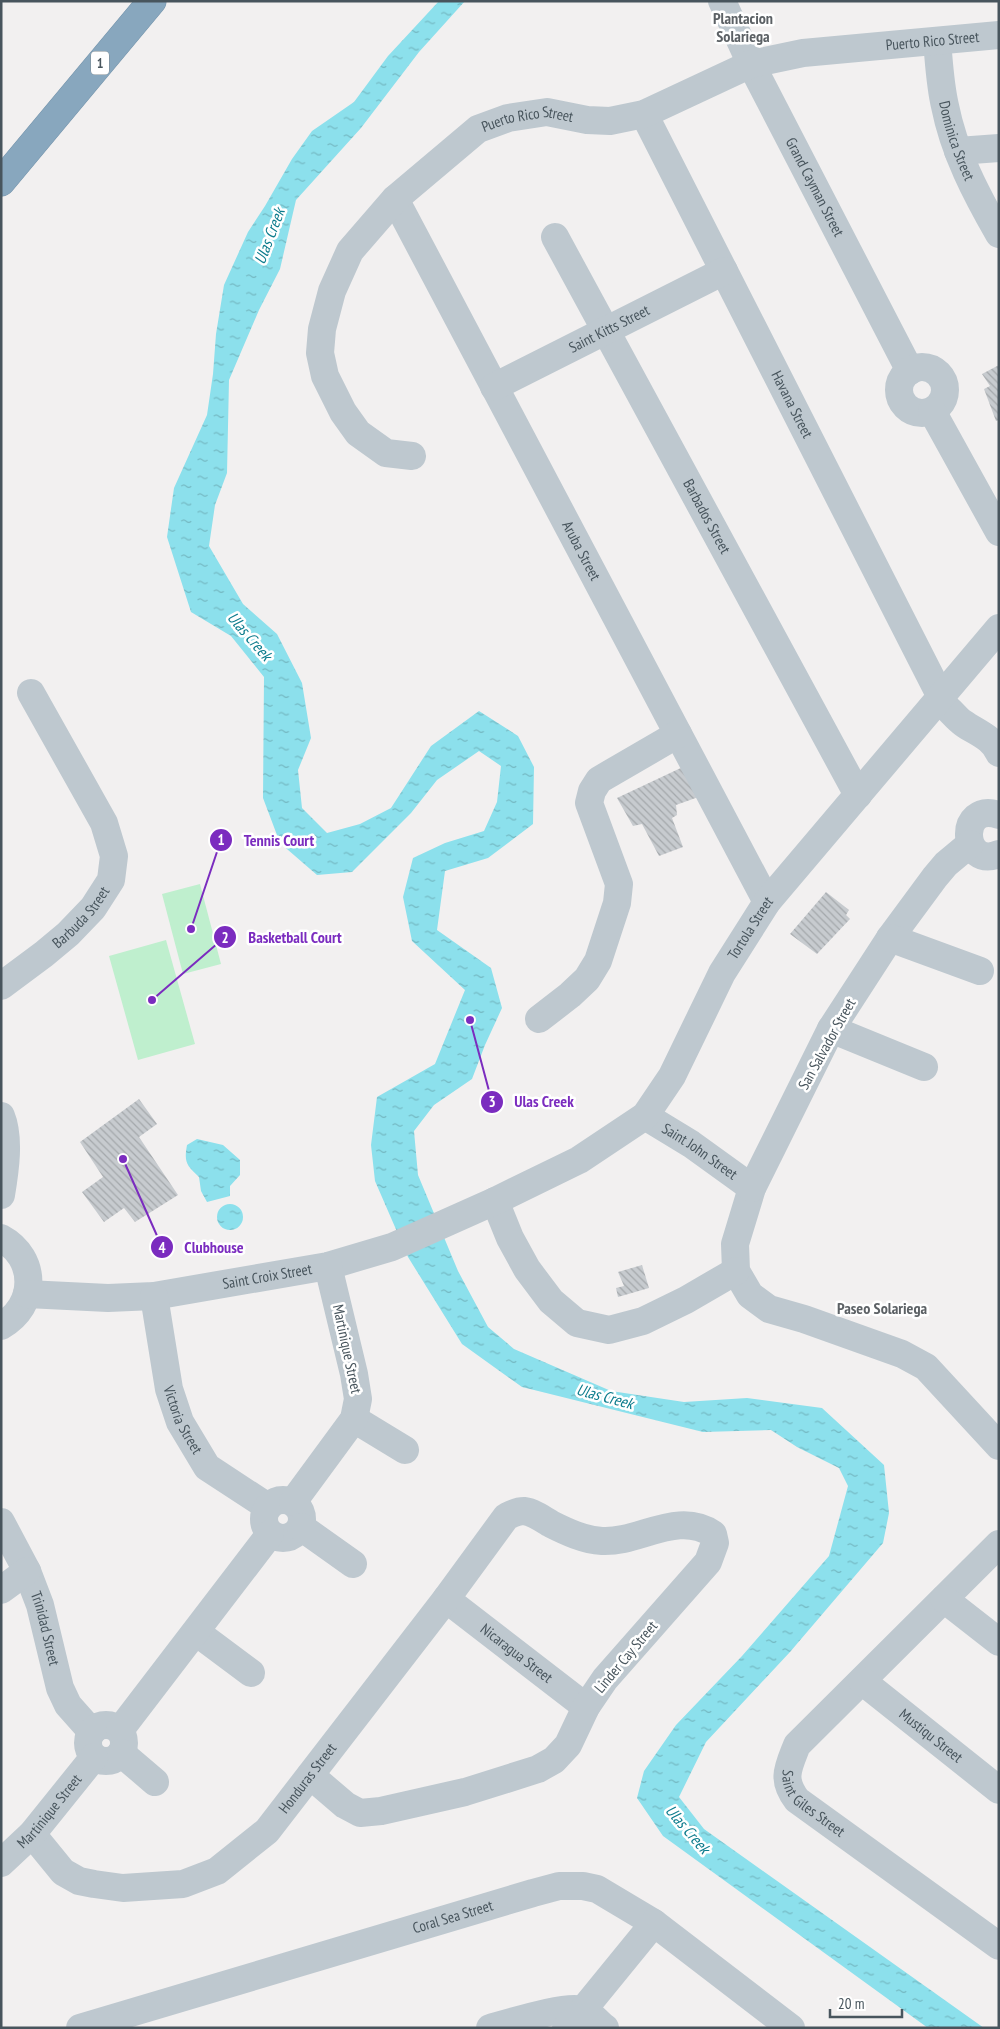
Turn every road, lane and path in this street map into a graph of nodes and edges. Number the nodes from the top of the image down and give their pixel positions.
1 (152, 1) edge
2 (722, 1) edge
3 (999, 35) edge
4 (937, 41) junction
5 (751, 64) junction
6 (644, 114) junction
7 (999, 148) edge
8 (958, 151) junction
9 (1, 182) edge
10 (395, 200) junction
11 (999, 234) edge
12 (555, 237) dead end
13 (724, 271) junction
14 (606, 331) junction
15 (494, 387) junction
16 (412, 456) dead end
17 (999, 532) edge
18 (999, 628) edge
19 (31, 693) dead end
20 (940, 695) junction
21 (678, 734) junction
22 (999, 753) edge
23 (858, 795) junction
24 (996, 808) edge
25 (970, 844) junction
26 (999, 854) edge
27 (767, 902) junction
28 (890, 938) junction
29 (980, 971) dead end
30 (1, 986) edge
31 (539, 1019) dead end
32 (831, 1029) junction
33 (924, 1067) dead end
34 (1, 1116) edge
35 (645, 1116) junction
36 (752, 1188) junction
37 (1, 1195) edge
38 (495, 1201) junction
39 (1, 1238) edge
40 (328, 1266) junction
41 (736, 1271) junction
42 (27, 1294) junction
43 (154, 1296) junction
44 (1, 1326) edge
45 (354, 1419) junction
46 (999, 1446) edge
47 (405, 1450) dead end
48 (287, 1512) junction
49 (516, 1512) joint
50 (1, 1522) edge
51 (999, 1544) edge
52 (353, 1564) dead end
53 (27, 1571) junction
54 (1, 1590) edge
55 (446, 1599) junction
56 (944, 1599) junction
57 (196, 1632) junction
58 (999, 1642) edge
59 (250, 1673) dead end
60 (862, 1681) junction
61 (586, 1707) junction
62 (121, 1742) junction
63 (93, 1744) junction
64 (310, 1775) junction
65 (155, 1782) dead end
66 (999, 1790) edge
67 (32, 1834) junction
68 (1, 1863) edge
69 (654, 1923) junction
70 (999, 1946) edge
71 (574, 2019) edge
72 (80, 2028) edge
73 (490, 2028) edge
74 (605, 2028) edge
75 (791, 2028) edge

1 - 9 highway, 1
2 - 5 street, Grand Cayman Street
3 - 4 street, Puerto Rico Street
4 - 5 street, Puerto Rico Street
4 - 8 street, Dominica Street
5 - 6 street, Puerto Rico Street
5 - 17 street, Grand Cayman Street
6 - 10 street, Puerto Rico Street
6 - 13 street, Havana Street
7 - 8 street
8 - 11 street, Dominica Street
10 - 15 street, Aruba Street
10 - 16 street, Puerto Rico Street
12 - 14 street, Barbados Street
13 - 14 street, Saint Kitts Street
13 - 20 street, Havana Street
14 - 15 street, Saint Kitts Street
14 - 23 street, Barbados Street
15 - 21 street, Aruba Street
18 - 20 street, Tortola Street
19 - 30 street, Barbuda Street
20 - 22 street
20 - 23 street, Tortola Street
21 - 27 street, Aruba Street
21 - 31 street
23 - 27 street, Tortola Street
24 - 25 street
25 - 26 street
25 - 28 street, San Salvador Street
27 - 35 street, Tortola Street
28 - 29 street
28 - 32 street, San Salvador Street
32 - 33 street
32 - 36 street, San Salvador Street
34 - 37 street
35 - 36 street, Saint John Street
35 - 38 street, Tortola Street
36 - 41 street, San Salvador Street
38 - 40 street, Saint Croix Street
38 - 41 street
39 - 42 street
40 - 43 street, Saint Croix Street
40 - 45 street, Martinique Street
41 - 46 street, San Salvador Street
42 - 43 street, Saint Croix Street
42 - 44 street
43 - 48 street, Victoria Street
45 - 47 street
45 - 48 street, Martinique Street
48 - 52 street, Victoria Street
48 - 57 street
49 - 55 street, Honduras Street
49 - 61 street, Linder Cay Street
50 - 53 street, Trinidad Street
51 - 56 street, Saint Giles Street
53 - 54 street
53 - 63 street, Trinidad Street
55 - 61 street, Nicaragua Street
55 - 64 street, Honduras Street
56 - 58 street
56 - 60 street, Saint Giles Street
57 - 59 street
57 - 62 street
60 - 66 street, Mustiqu Street
60 - 70 street, Saint Giles Street
61 - 64 street, Linder Cay Street
62 - 63 street
62 - 65 street
63 - 67 street, Martinique Street
64 - 67 street, Honduras Street
67 - 68 street, Martinique Street
69 - 71 street
69 - 72 street, Coral Sea Street
69 - 75 street, Coral Sea Street
71 - 73 street
71 - 74 street

